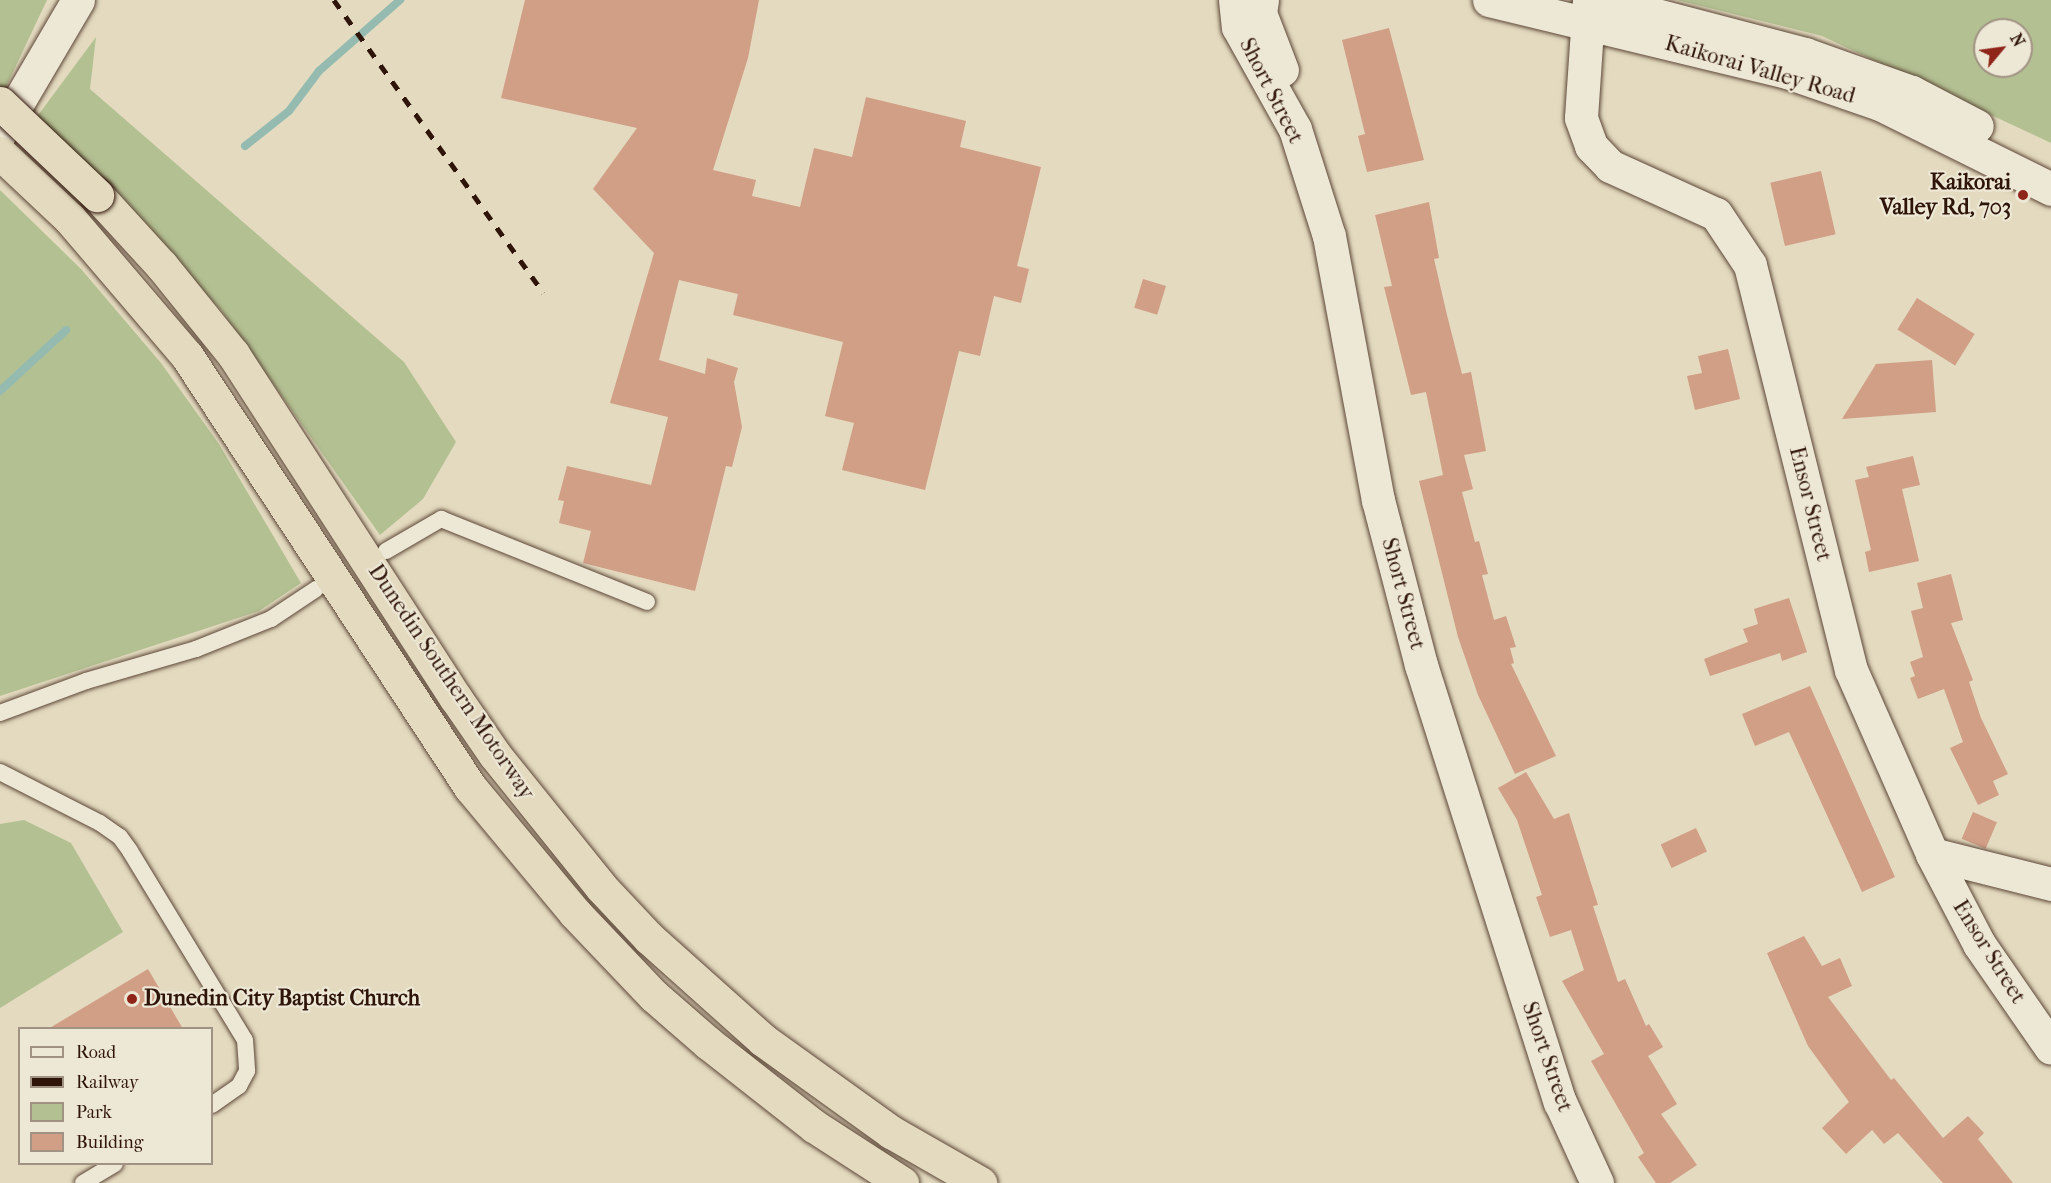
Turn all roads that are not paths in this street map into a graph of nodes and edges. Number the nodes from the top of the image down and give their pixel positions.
1 (78, 0) edge
2 (1235, 0) edge
3 (1262, 0) edge
4 (1489, 0) edge
5 (1593, 8) edge
6 (0, 103) edge
7 (1295, 129) junction
8 (0, 133) edge
9 (0, 153) edge
10 (2051, 166) edge
11 (2051, 189) edge
12 (386, 551) dead end
13 (316, 589) dead end
14 (647, 602) dead end
15 (0, 713) edge
16 (0, 772) edge
17 (1932, 854) junction
18 (2051, 884) edge
19 (2051, 1047) edge
20 (213, 1104) edge
21 (113, 1165) edge
22 (83, 1183) edge
23 (902, 1183) edge
24 (980, 1183) edge
25 (1597, 1183) edge

1 - 8 street
2 - 7 street, Short Street
3 - 7 street
4 - 5 street, Kaikorai Valley Road
5 - 10 street, Kaikorai Valley Road
5 - 11 street, Kaikorai Valley Road
5 - 17 street, Ensor Street
6 - 24 highway, Dunedin Southern Motorway, bridge
7 - 25 street, Short Street
9 - 23 highway, Dunedin Southern Motorway
12 - 14 lane
13 - 15 lane
16 - 20 lane
17 - 18 street
17 - 19 street, Ensor Street
21 - 22 lane

